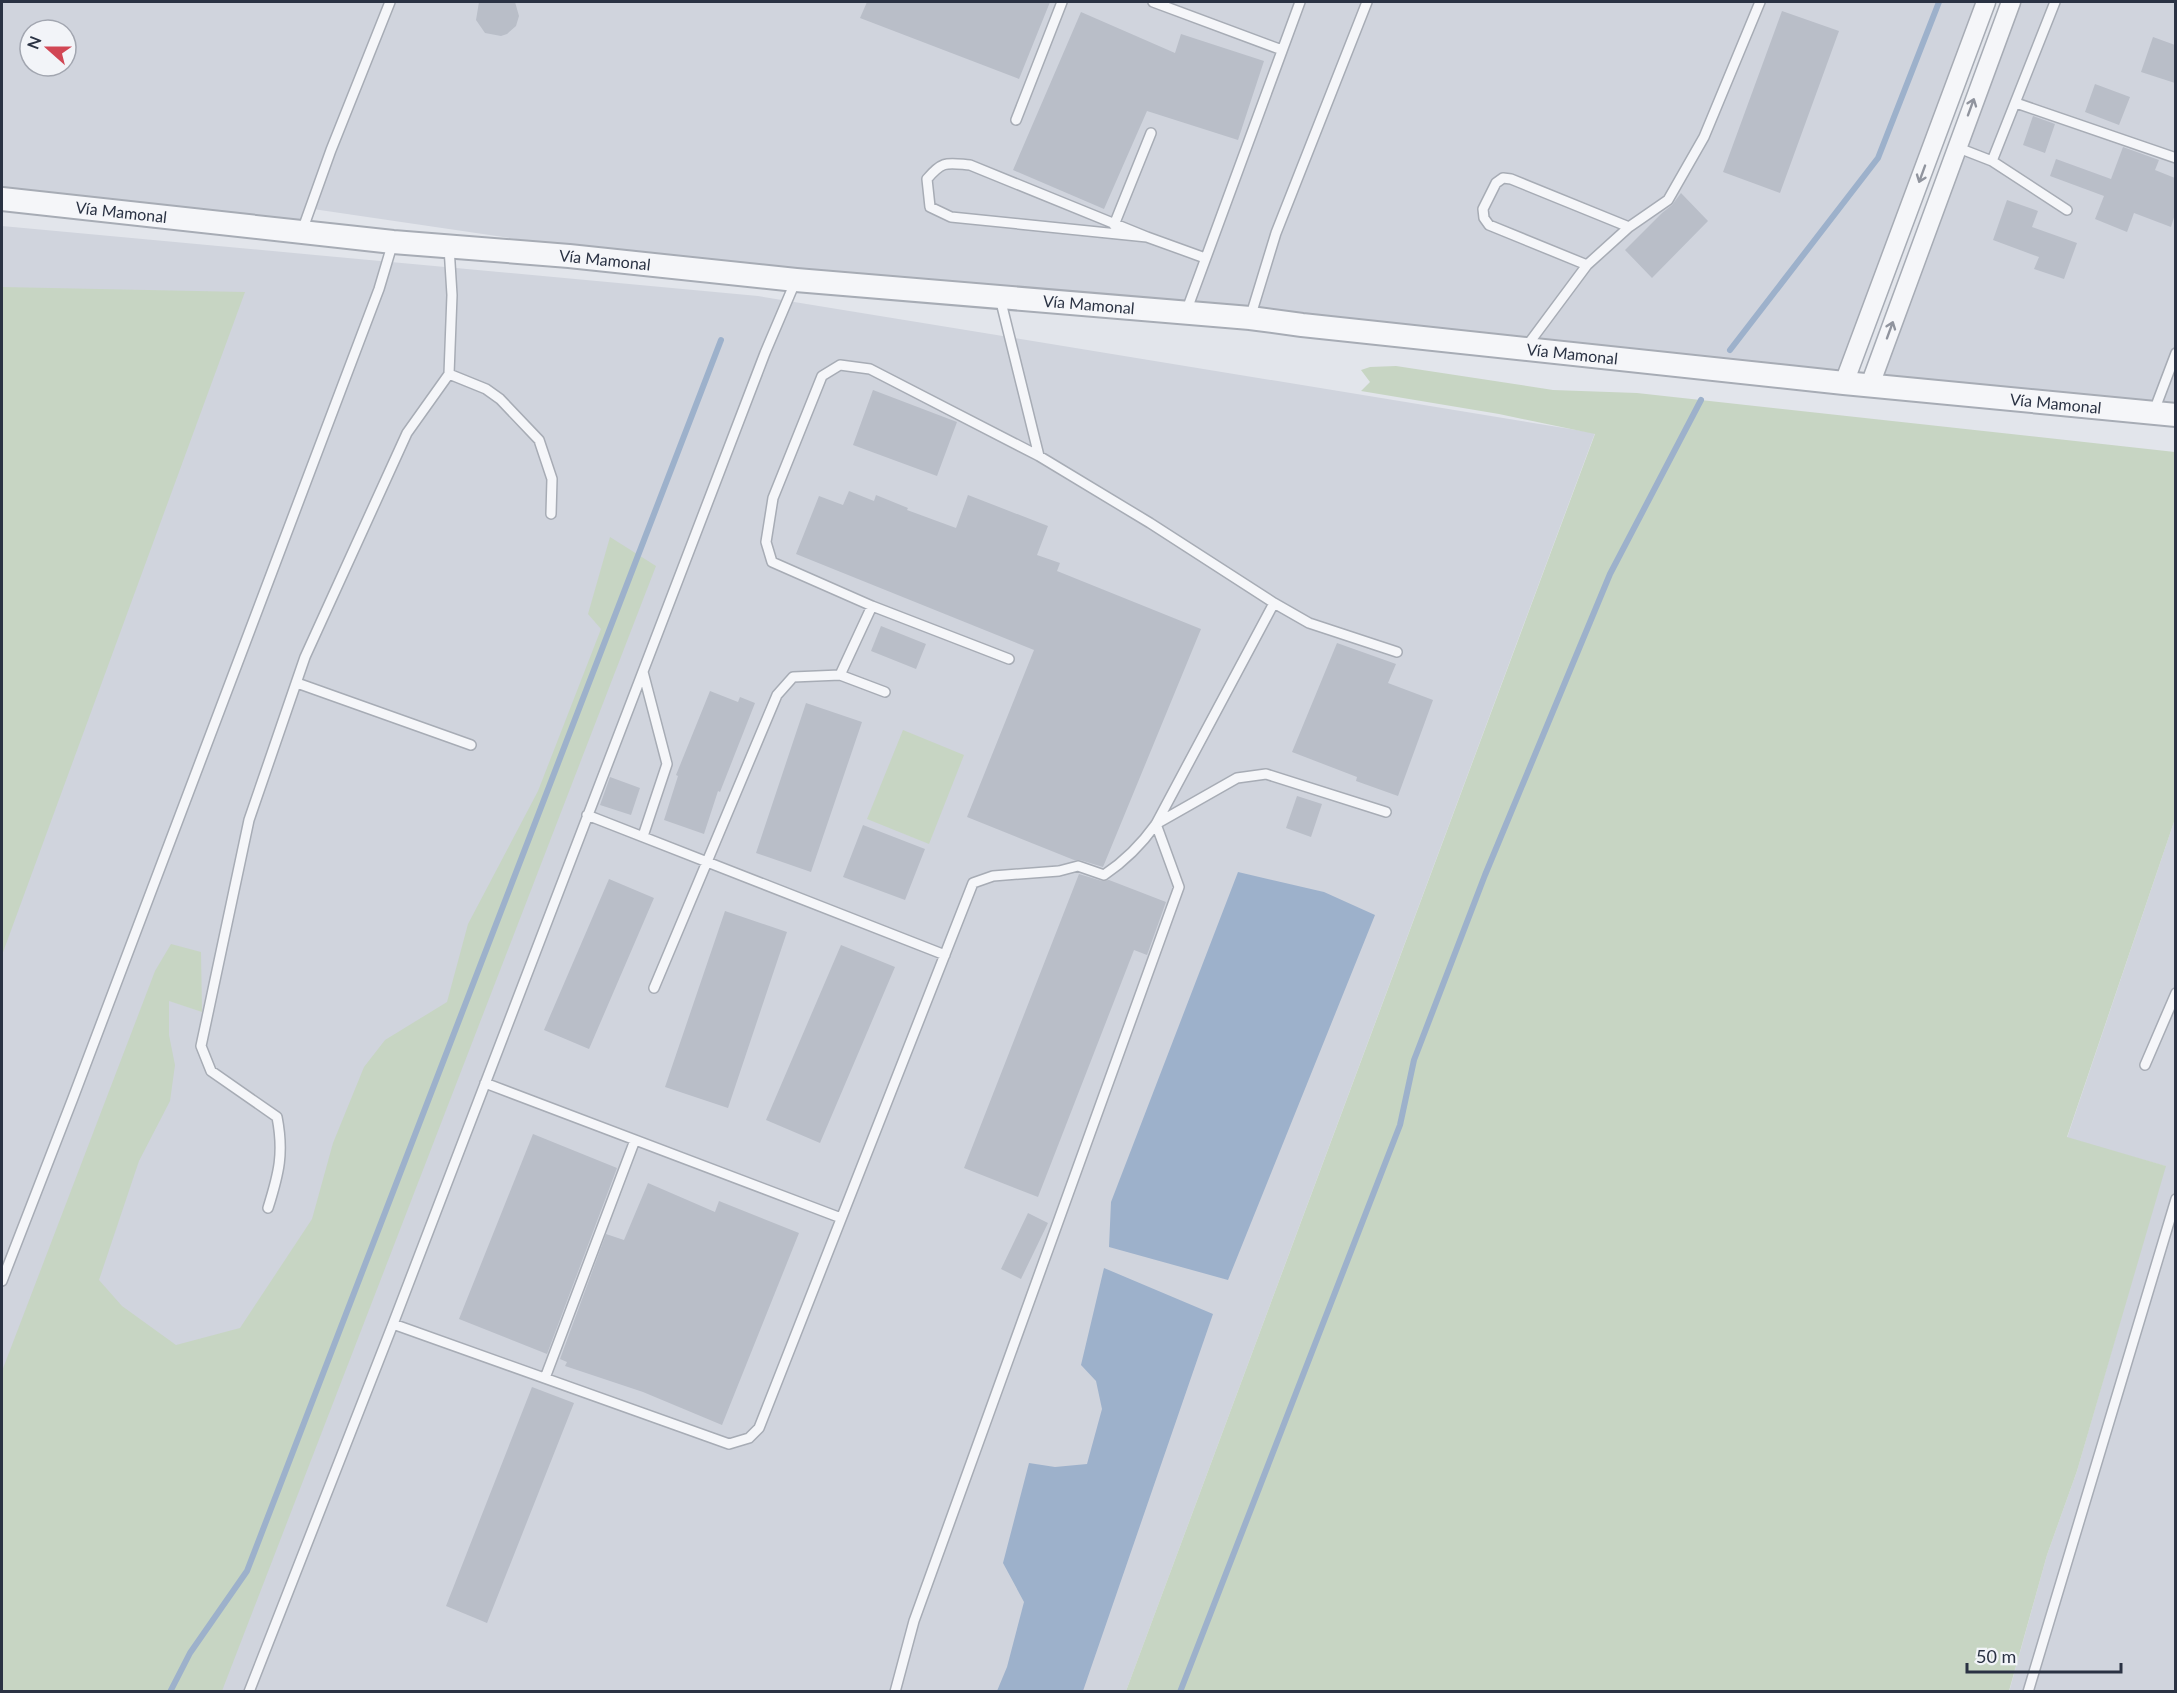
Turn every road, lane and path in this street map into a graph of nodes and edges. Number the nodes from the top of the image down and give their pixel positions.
1 (390, 2) edge
2 (1062, 2) edge
3 (1153, 2) edge
4 (1300, 2) edge
5 (1367, 2) edge
6 (1760, 2) edge
7 (1986, 2) edge
8 (2011, 2) edge
9 (2055, 2) edge
10 (1282, 50) junction
11 (2016, 103) junction
12 (1016, 120) dead end
13 (1150, 132) dead end
14 (1956, 147) junction
15 (2175, 158) edge
16 (1992, 161) junction
17 (2, 200) edge
18 (2067, 210) dead end
19 (1114, 225) junction
20 (1629, 227) junction
21 (301, 233) junction
22 (1147, 237) junction
23 (393, 242) junction
24 (449, 247) junction
25 (1205, 258) junction
26 (1587, 265) junction
27 (796, 280) junction
28 (999, 296) junction
29 (1186, 312) junction
30 (1250, 318) junction
31 (1525, 349) junction
32 (2175, 353) edge
33 (449, 374) junction
34 (1844, 383) junction
35 (1870, 385) junction
36 (2164, 414) edge
37 (1039, 456) junction
38 (551, 514) dead end
39 (1274, 603) junction
40 (872, 606) junction
41 (1396, 652) dead end
42 (1009, 659) dead end
43 (643, 672) junction
44 (840, 675) junction
45 (297, 683) junction
46 (885, 692) dead end
47 (471, 746) dead end
48 (1386, 812) dead end
49 (587, 814) junction
50 (1156, 824) junction
51 (643, 836) junction
52 (709, 861) junction
53 (945, 955) junction
54 (654, 988) dead end
55 (2175, 993) edge
56 (2145, 1065) dead end
57 (485, 1083) junction
58 (634, 1140) junction
59 (2175, 1198) edge
60 (268, 1208) dead end
61 (841, 1218) junction
62 (2, 1281) edge
63 (393, 1324) junction
64 (545, 1378) junction
65 (249, 1692) edge
66 (895, 1692) edge
67 (2028, 1692) edge

1 - 21 lane
2 - 12 lane
3 - 10 lane
4 - 10 lane
5 - 30 lane
6 - 20 lane
7 -> 34 street
14 -> 8 street
9 - 11 lane
10 - 25 lane
11 - 15 lane
11 - 16 lane
13 - 19 lane
14 - 16 lane
35 -> 14 street
16 - 18 lane
17 - 21 street, Vía Mamonal
19 - 22 lane
19 - 22 lane
20 - 26 lane
20 - 26 lane
21 - 23 street, Vía Mamonal
22 - 25 lane
23 - 24 street, Vía Mamonal
23 - 62 lane
24 - 27 street, Vía Mamonal
24 - 33 lane
25 - 29 lane
26 - 31 lane
27 - 28 street, Vía Mamonal
27 - 43 lane
28 - 29 street, Vía Mamonal
28 - 37 lane
29 - 30 street, Vía Mamonal
30 - 31 street, Vía Mamonal
31 - 34 street, Vía Mamonal
32 - 36 lane
33 - 38 lane
33 - 45 lane
34 - 35 street, Vía Mamonal
35 - 36 street, Vía Mamonal
37 - 39 lane
37 - 40 lane
39 - 41 lane
39 - 50 lane
40 - 42 lane
40 - 44 lane
43 - 49 lane
43 - 51 lane
44 - 46 lane
44 - 52 lane
45 - 47 lane
45 - 60 lane
48 - 50 lane
49 - 51 lane
49 - 57 lane
50 - 53 lane
50 - 66 lane
51 - 52 lane
52 - 53 lane
52 - 54 lane
53 - 61 lane
55 - 56 lane
57 - 58 lane
57 - 63 lane
58 - 61 lane
58 - 64 lane
59 - 67 lane
61 - 64 lane
63 - 64 lane
63 - 65 lane

